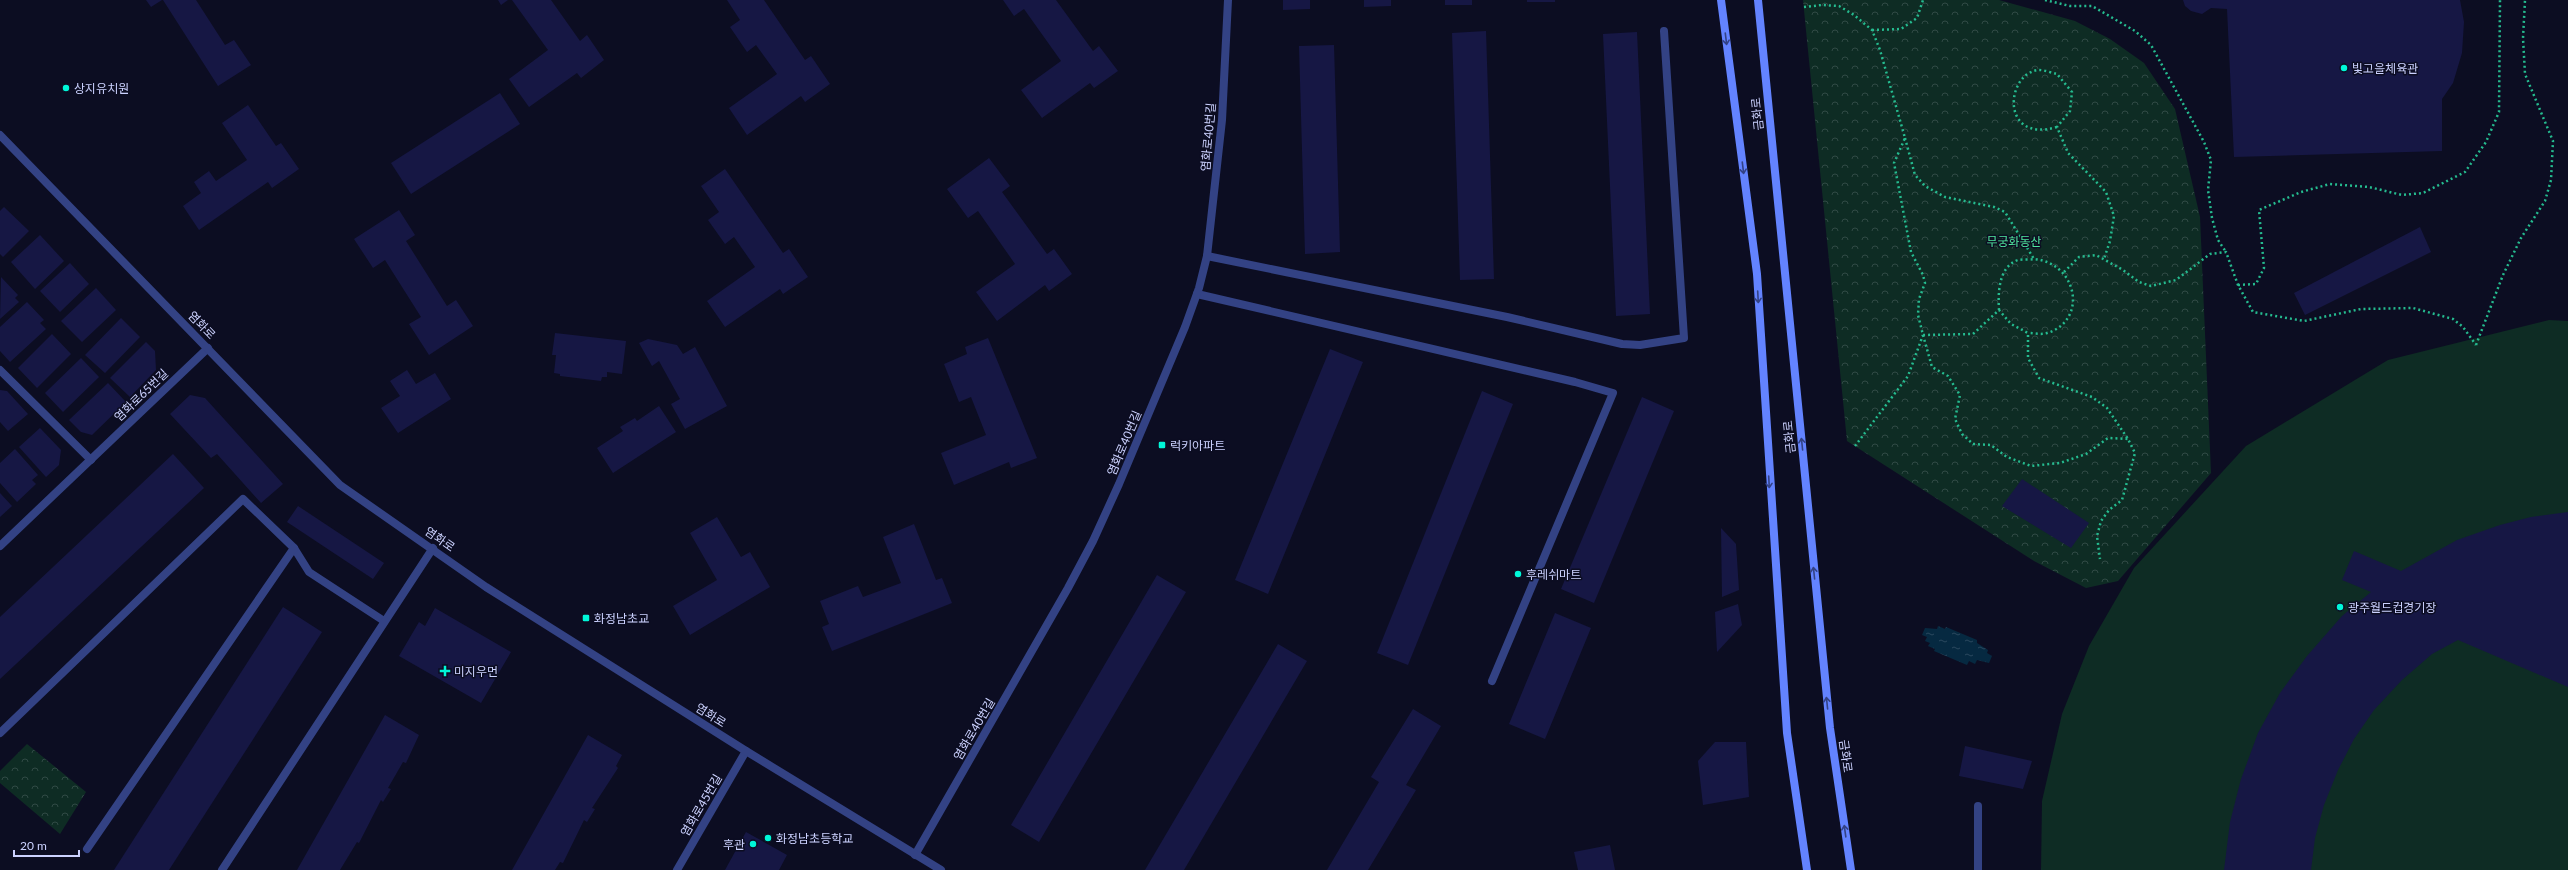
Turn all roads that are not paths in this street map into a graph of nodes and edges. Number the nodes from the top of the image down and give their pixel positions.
1 (1228, 0) edge
2 (1721, 0) edge
3 (1758, 0) edge
4 (1664, 31) dead end
5 (0, 135) edge
6 (1207, 256) junction
7 (1197, 294) junction
8 (208, 348) junction
9 (0, 370) edge
10 (91, 460) junction
11 (0, 546) edge
12 (294, 548) junction
13 (433, 548) junction
14 (384, 621) junction
15 (1492, 681) dead end
16 (0, 733) edge
17 (746, 752) junction
18 (1978, 806) dead end
19 (87, 849) dead end
20 (916, 855) junction
21 (222, 870) edge
22 (677, 870) edge
23 (941, 870) edge
24 (1807, 870) edge
25 (1851, 870) edge
26 (1978, 870) edge

1 - 6 street, 염화로40번길
2 -> 24 main road, 금화로
25 -> 3 main road, 금화로
4 - 6 street
5 - 8 street, 염화로
6 - 7 street, 염화로40번길
7 - 15 street
7 - 20 street, 염화로40번길
8 - 10 street, 염화로65번길
8 - 13 street, 염화로
9 - 10 street
10 - 11 street, 염화로65번길
12 - 14 street
12 - 16 street
12 - 19 street
13 - 14 street
13 - 17 street, 염화로
14 - 21 street
17 - 20 street, 염화로
17 - 22 street, 염화로45번길
18 - 26 street
20 - 23 street, 염화로

